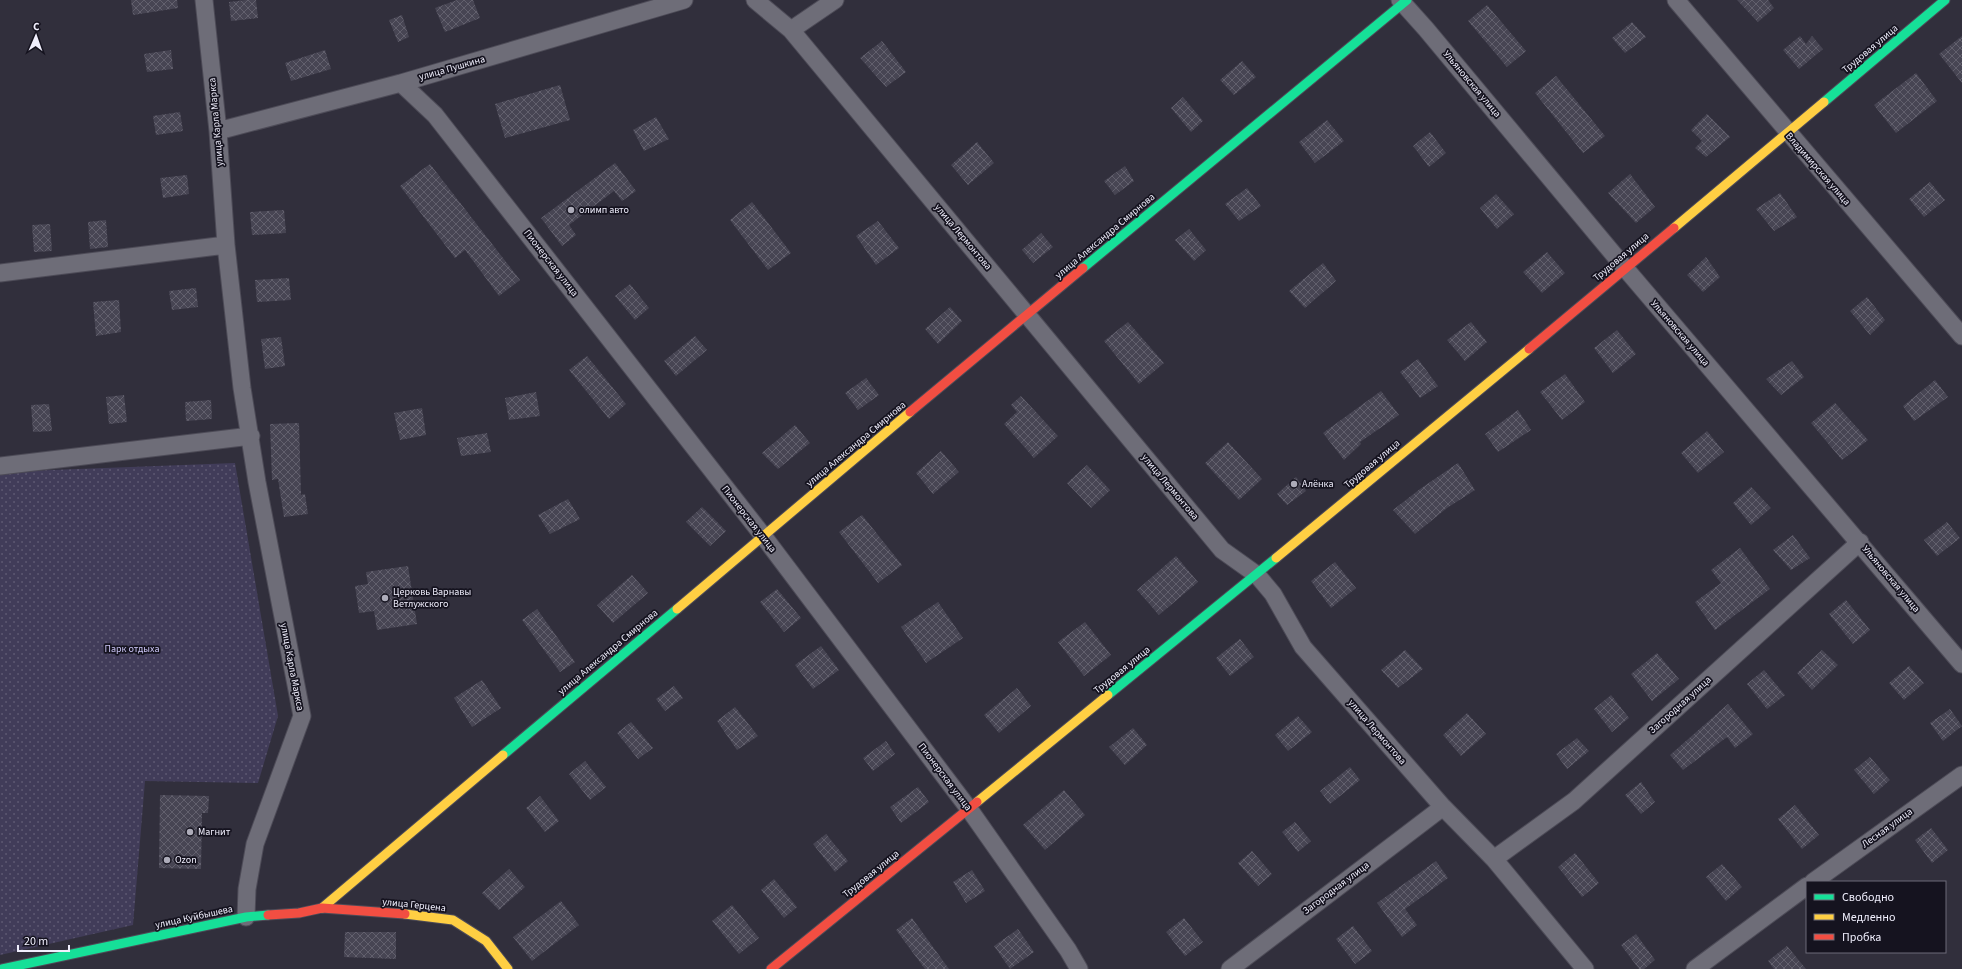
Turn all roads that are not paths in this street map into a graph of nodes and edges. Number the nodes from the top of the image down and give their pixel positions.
1 (204, 0) edge
2 (684, 0) edge
3 (755, 0) edge
4 (835, 0) edge
5 (1676, 0) edge
6 (1945, 0) edge
7 (1404, 1) edge
8 (791, 30) junction
9 (401, 83) junction
10 (218, 131) junction
11 (1788, 133) junction
12 (226, 245) junction
13 (1625, 268) junction
14 (0, 273) edge
15 (1027, 314) junction
16 (1962, 336) edge
17 (251, 436) junction
18 (0, 466) edge
19 (764, 537) junction
20 (1860, 542) junction
21 (1257, 575) junction
22 (1962, 664) edge
23 (1962, 775) edge
24 (1443, 807) junction
25 (969, 809) junction
26 (1494, 859) junction
27 (1814, 881) edge
28 (1806, 887) edge
29 (322, 908) junction
30 (246, 917) junction
31 (2, 969) edge
32 (508, 969) edge
33 (771, 969) edge
34 (1080, 969) edge
35 (1230, 969) edge
36 (1585, 969) edge
37 (1695, 969) edge

1 - 10 street, улица Карла Маркса
2 - 9 street, улица Пушкина
3 - 8 street, улица Лермонтова
4 - 8 street
5 - 11 street, Владимирская улица
6 - 11 street, Трудовая улица
7 - 13 street, Ульяновская улица
7 - 15 street, улица Александра Смирнова
8 - 15 street, улица Лермонтова
9 - 10 street, улица Пушкина
9 - 19 street, Пионерская улица
10 - 12 street, улица Карла Маркса
11 - 13 street, Трудовая улица
11 - 16 street, Владимирская улица
12 - 14 street
12 - 17 street, улица Карла Маркса
13 - 20 street, Ульяновская улица
13 - 21 street, Трудовая улица
15 - 19 street, улица Александра Смирнова
15 - 21 street, улица Лермонтова
17 - 18 street
17 - 30 street, улица Карла Маркса
19 - 25 street, Пионерская улица
19 - 29 street, улица Александра Смирнова
20 - 22 street, Ульяновская улица
20 - 26 street, Загородная улица
21 - 24 street, улица Лермонтова
21 - 25 street, Трудовая улица
23 - 27 street, Лесная улица
24 - 26 street, улица Лермонтова
24 - 35 street, Загородная улица
25 - 33 street, Трудовая улица
25 - 34 street, Пионерская улица
26 - 36 street, улица Лермонтова
28 - 37 street
29 - 30 street, улица Куйбышева
29 - 32 street, улица Герцена
30 - 31 street, улица Куйбышева

